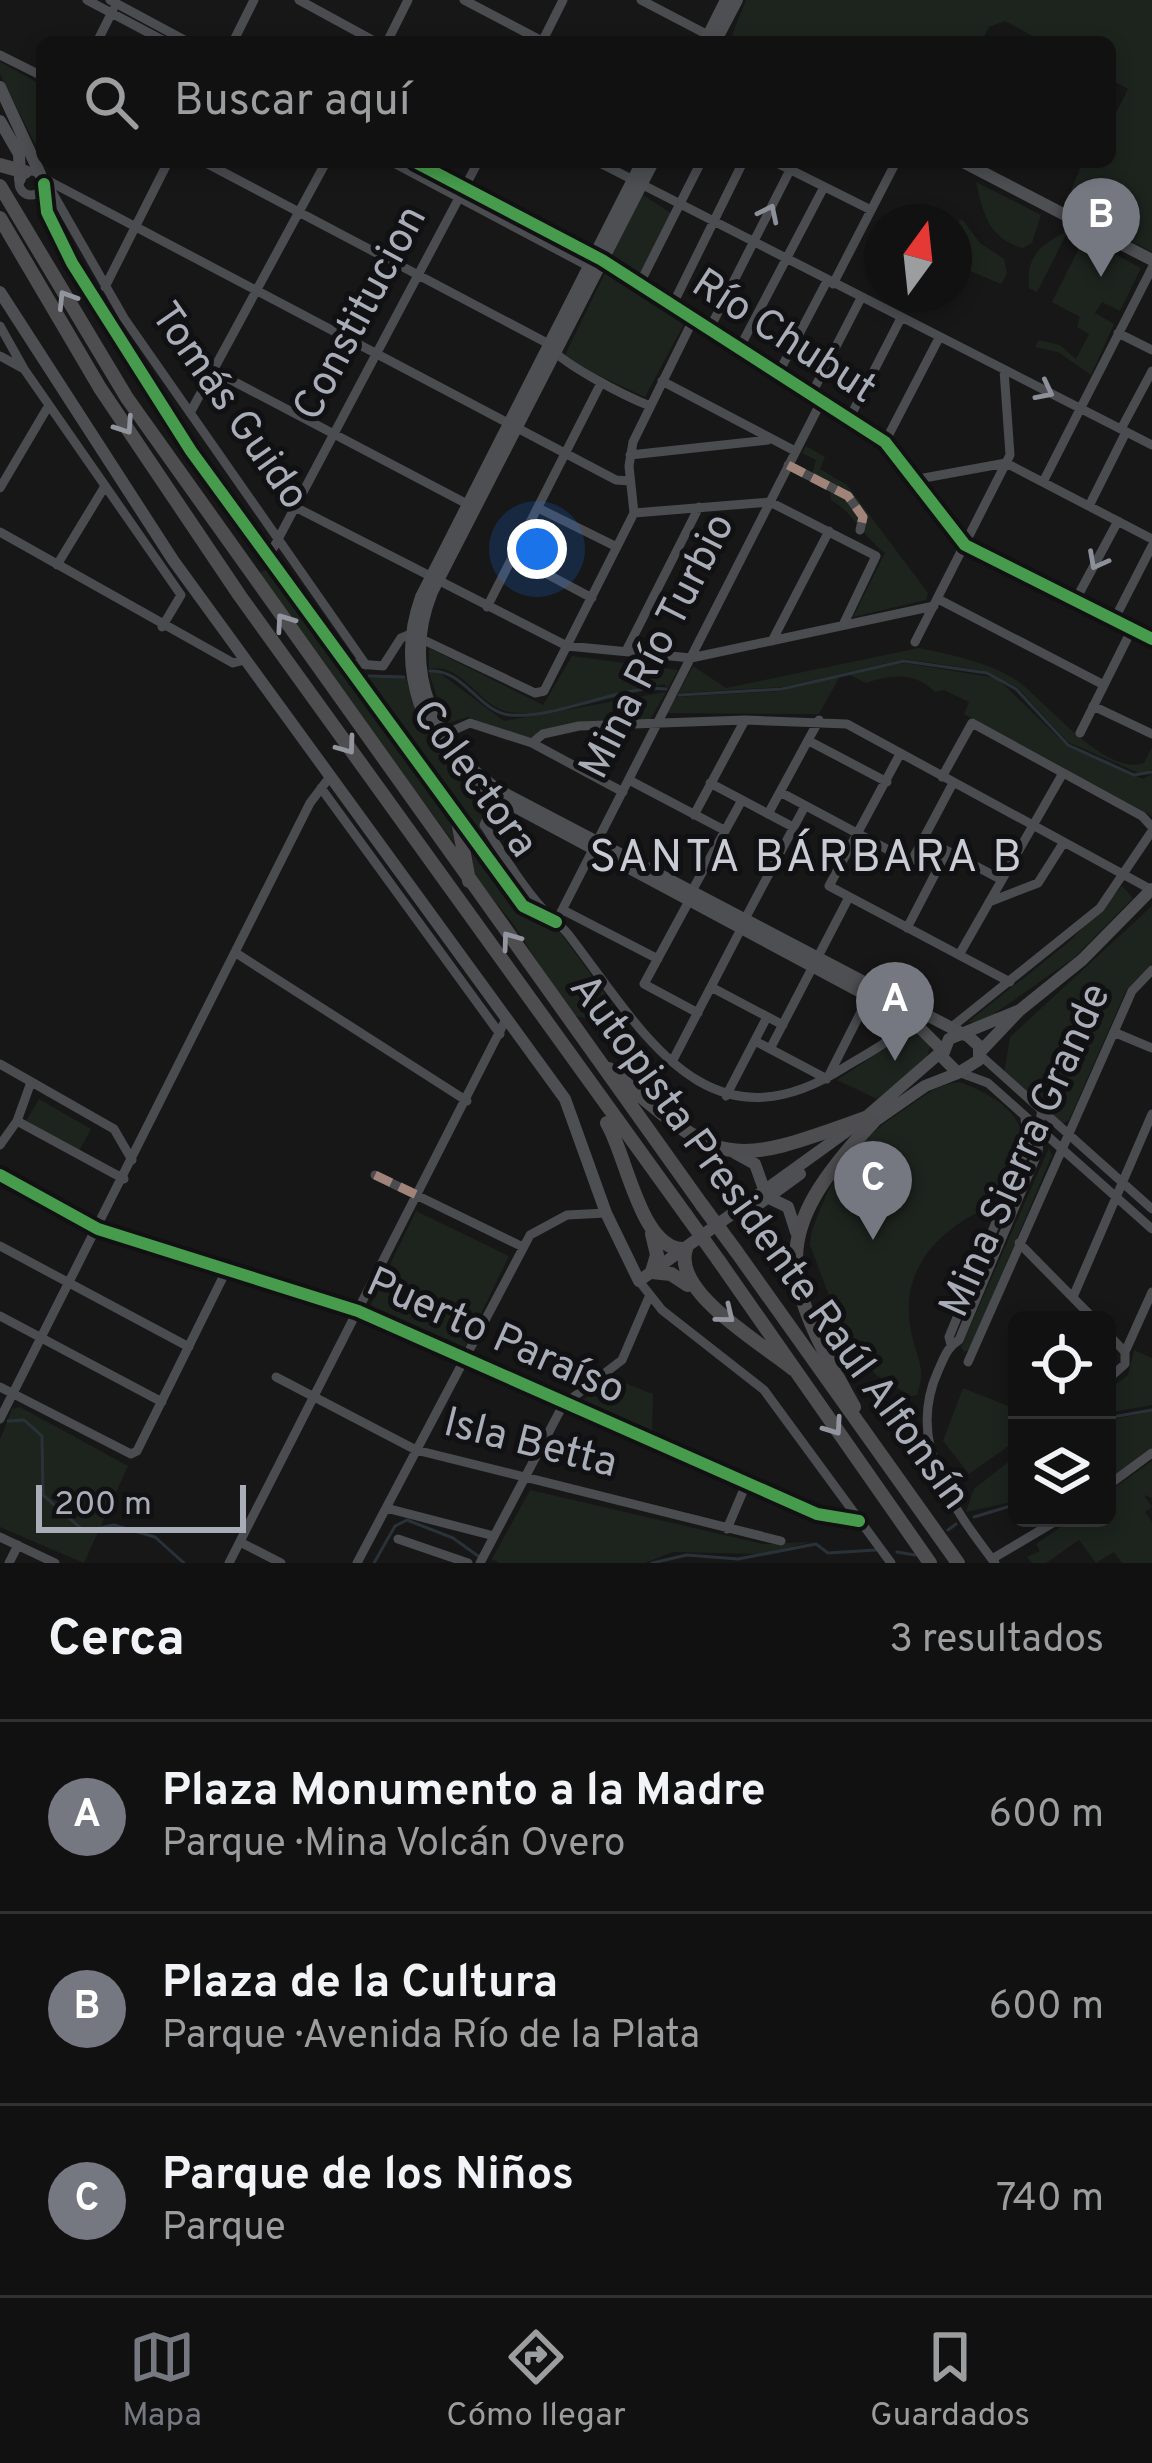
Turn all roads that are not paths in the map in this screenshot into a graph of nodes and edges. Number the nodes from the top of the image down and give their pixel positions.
1 (87, 0) edge
2 (254, 0) edge
3 (299, 0) edge
4 (408, 0) edge
5 (464, 0) edge
6 (563, 0) edge
7 (641, 0) edge
8 (727, 0) edge
9 (737, 0) edge
10 (114, 4) edge
11 (100, 36) edge
12 (158, 36) edge
13 (176, 36) edge
14 (235, 36) edge
15 (365, 36) edge
16 (390, 36) edge
17 (532, 36) edge
18 (546, 36) edge
19 (706, 36) edge
20 (714, 36) edge
21 (715, 36) edge
22 (0, 55) edge
23 (36, 73) edge
24 (0, 87) edge
25 (0, 121) edge
26 (165, 168) edge
27 (215, 168) edge
28 (323, 168) edge
29 (405, 168) edge
30 (424, 168) edge
31 (475, 168) edge
32 (608, 168) edge
33 (640, 168) edge
34 (648, 168) edge
35 (698, 168) edge
36 (740, 168) edge
37 (786, 168) edge
38 (893, 168) edge
39 (973, 168) edge
40 (790, 170) junction
41 (27, 172) edge
42 (636, 184) junction
43 (0, 186) edge
44 (824, 187) junction
45 (26, 194) junction
46 (462, 194) junction
47 (874, 204) edge
48 (679, 207) junction
49 (864, 207) edge
50 (47, 212) junction
51 (299, 212) junction
52 (0, 218) edge
53 (864, 222) edge
54 (713, 224) junction
55 (136, 226) junction
56 (754, 244) junction
57 (594, 260) junction
58 (786, 260) junction
59 (1152, 264) edge
60 (418, 276) junction
61 (830, 283) junction
62 (639, 285) junction
63 (105, 287) junction
64 (0, 292) edge
65 (257, 292) junction
66 (861, 298) junction
67 (672, 306) junction
68 (901, 318) junction
69 (693, 320) junction
70 (0, 326) edge
71 (709, 330) junction
72 (1118, 333) junction
73 (939, 338) junction
74 (550, 348) junction
75 (739, 349) junction
76 (1152, 350) edge
77 (376, 355) junction
78 (0, 356) edge
79 (24, 369) junction
80 (1004, 370) junction
81 (214, 371) junction
82 (1152, 371) edge
83 (778, 374) junction
84 (662, 381) junction
85 (601, 383) junction
86 (816, 399) junction
87 (49, 405) junction
88 (650, 406) junction
89 (1080, 409) junction
90 (190, 413) junction
91 (849, 419) junction
92 (510, 425) junction
93 (1124, 431) junction
94 (335, 434) junction
95 (772, 440) junction
96 (885, 442) junction
97 (1152, 445) edge
98 (795, 451) junction
99 (566, 453) junction
100 (630, 455) junction
101 (1006, 463) junction
102 (788, 465) junction
103 (4, 470) edge
104 (913, 480) junction
105 (629, 481) junction
106 (1042, 482) junction
107 (105, 486) junction
108 (0, 488) edge
109 (770, 502) junction
110 (470, 505) junction
111 (1089, 506) junction
112 (699, 507) junction
113 (297, 508) junction
114 (538, 508) junction
115 (634, 512) junction
116 (1118, 521) junction
117 (860, 530) dead end
118 (829, 531) junction
119 (0, 532) edge
120 (281, 538) junction
121 (1152, 542) edge
122 (964, 545) junction
123 (616, 547) junction
124 (513, 556) junction
125 (267, 560) junction
126 (57, 566) junction
127 (433, 580) junction
128 (592, 598) junction
129 (1076, 601) junction
130 (936, 603) junction
131 (487, 607) junction
132 (1114, 620) junction
133 (843, 625) junction
134 (161, 627) junction
135 (1132, 629) junction
136 (416, 636) junction
137 (1152, 639) edge
138 (772, 640) junction
139 (915, 642) dead end
140 (567, 646) junction
141 (626, 651) junction
142 (691, 658) junction
143 (245, 660) junction
144 (347, 663) junction
145 (367, 667) junction
146 (1104, 685) junction
147 (1093, 706) junction
148 (745, 720) junction
149 (819, 720) junction
150 (658, 722) junction
151 (1080, 733) dead end
152 (1152, 734) edge
153 (443, 736) junction
154 (809, 741) junction
155 (532, 743) junction
156 (900, 754) junction
157 (1064, 772) junction
158 (629, 780) junction
159 (947, 780) junction
160 (886, 782) junction
161 (325, 783) junction
162 (710, 783) junction
163 (622, 792) junction
164 (780, 792) junction
165 (496, 798) junction
166 (742, 800) junction
167 (805, 806) junction
168 (768, 814) junction
169 (457, 815) junction
170 (694, 815) junction
171 (1034, 826) junction
172 (793, 827) junction
173 (1152, 829) edge
174 (724, 830) junction
175 (858, 835) junction
176 (923, 838) junction
177 (1064, 842) junction
178 (596, 845) junction
179 (947, 850) junction
180 (1125, 876) junction
181 (1002, 880) junction
182 (470, 886) junction
183 (1152, 890) edge
184 (691, 895) junction
185 (848, 897) junction
186 (989, 902) junction
187 (563, 910) junction
188 (556, 922) junction
189 (744, 923) junction
190 (907, 928) junction
191 (236, 952) junction
192 (959, 955) junction
193 (658, 958) junction
194 (815, 960) junction
195 (1152, 970) edge
196 (1010, 982) junction
197 (711, 987) junction
198 (872, 990) junction
199 (524, 993) junction
200 (1020, 1010) junction
201 (698, 1013) junction
202 (767, 1017) junction
203 (911, 1019) junction
204 (783, 1025) junction
205 (953, 1025) junction
206 (502, 1028) junction
207 (1116, 1033) junction
208 (966, 1035) junction
209 (754, 1040) junction
210 (1152, 1048) edge
211 (770, 1049) junction
212 (942, 1050) junction
213 (590, 1052) junction
214 (980, 1053) junction
215 (673, 1060) junction
216 (0, 1064) edge
217 (960, 1073) junction
218 (827, 1079) junction
219 (30, 1084) junction
220 (726, 1096) junction
221 (467, 1102) junction
222 (1023, 1114) junction
223 (1041, 1114) junction
224 (1152, 1114) edge
225 (869, 1120) junction
226 (17, 1121) junction
227 (1043, 1134) junction
228 (1067, 1135) junction
229 (0, 1145) edge
230 (1061, 1149) junction
231 (735, 1153) junction
232 (132, 1161) junction
233 (0, 1175) edge
234 (375, 1175) dead end
235 (124, 1179) junction
236 (1123, 1184) junction
237 (417, 1195) junction
238 (762, 1196) junction
239 (1117, 1199) junction
240 (1152, 1209) edge
241 (606, 1213) junction
242 (98, 1229) junction
243 (1152, 1229) edge
244 (796, 1232) junction
245 (652, 1234) junction
246 (1018, 1243) junction
247 (0, 1246) edge
248 (523, 1247) junction
249 (686, 1249) junction
250 (227, 1269) junction
251 (646, 1277) junction
252 (68, 1283) junction
253 (693, 1289) junction
254 (1152, 1292) edge
255 (649, 1297) junction
256 (1072, 1297) junction
257 (358, 1311) junction
258 (1086, 1311) edge
259 (0, 1316) edge
260 (39, 1339) junction
261 (1116, 1342) edge
262 (951, 1345) junction
263 (189, 1347) junction
264 (1125, 1352) junction
265 (464, 1359) junction
266 (968, 1362) dead end
267 (793, 1369) junction
268 (1116, 1373) edge
269 (276, 1377) dead end
270 (0, 1388) edge
271 (12, 1394) junction
272 (316, 1397) junction
273 (162, 1402) junction
274 (562, 1405) junction
275 (0, 1420) edge
276 (416, 1450) junction
277 (880, 1453) junction
278 (1152, 1454) edge
279 (525, 1478) junction
280 (1116, 1480) edge
281 (747, 1482) junction
282 (386, 1508) junction
283 (860, 1521) junction
284 (1048, 1527) edge
285 (727, 1529) junction
286 (494, 1536) junction
287 (0, 1537) edge
288 (398, 1539) dead end
289 (781, 1541) dead end
290 (240, 1542) junction
291 (18, 1546) junction
292 (1014, 1550) junction
293 (929, 1561) edge
294 (993, 1561) edge
295 (9, 1563) edge
296 (55, 1563) edge
297 (229, 1563) edge
298 (281, 1563) edge
299 (357, 1563) edge
300 (468, 1563) edge
301 (480, 1563) edge
302 (891, 1563) edge
303 (958, 1563) edge
304 (1023, 1563) edge

1 - 10 street
2 - 14 street
3 - 15 street
4 - 16 street
5 - 17 street
6 - 18 street
7 - 19 street
8 - 20 main road
9 - 21 main road
10 - 11 street
10 - 12 street
10 - 13 street
22 - 23 street
24 - 41 main road
25 - 41 main road
26 - 55 street
27 - 51 street
28 - 51 street
29 - 46 street
30 - 46 street
31 - 46 street, Constitucion
32 - 42 street
33 - 42 main road
34 - 42 main road
35 - 48 street
36 - 54 street
37 - 40 street
38 - 47 street
39 - 59 main road
40 - 44 street
56 -> 40 street
41 - 45 street
41 - 45 street
41 - 50 street
41 - 55 street
41 - 63 street, Tomás Guido
42 - 48 street
42 - 57 main road
182 -> 43 highway, Autopista Presidente Raúl Alfonsín
44 - 49 street
44 - 58 street
45 - 50 street
46 - 57 street, Río Chubut
46 - 60 street, Constitucion
48 - 54 street
48 - 62 street
50 - 125 street, Colectora
51 - 60 street
51 - 65 street
52 -> 199 highway, Autopista Presidente Raúl Alfonsín
53 - 61 street
54 - 56 street
54 - 67 street
55 - 63 street
55 - 65 street
56 - 58 street
56 - 71 street
57 - 62 street, Río Chubut
57 - 74 main road
58 - 61 street
58 - 75 street
59 - 72 street
60 - 74 street
60 - 77 street, Constitucion
61 - 66 street
61 - 83 street
62 - 67 street, Río Chubut
63 - 90 street, Tomás Guido
64 - 143 main road
65 - 77 street
65 - 81 street
66 - 68 street
66 - 86 street, Mina Río Turbio
67 - 69 street, Río Chubut
68 - 73 street
68 - 91 street
69 - 71 street, Río Chubut
69 - 84 street
70 - 79 street
71 - 75 street, Río Chubut
72 - 76 street
72 - 89 street
73 - 80 street
73 - 96 street
74 - 85 street
74 - 92 main road
75 - 83 street, Río Chubut
77 - 92 street
77 - 94 street, Constitucion
78 - 79 street
79 - 87 street
80 -> 89 street
80 - 101 street
81 - 90 street
81 - 94 street
82 - 93 street
83 - 86 street, Río Chubut
84 - 88 street
84 - 95 street
85 - 88 street
85 - 99 street
86 - 91 street, Río Chubut
86 - 98 street, Mina Río Turbio
87 - 103 street
87 - 107 street
88 - 100 street
89 - 93 street
89 - 106 street
90 - 120 street, Tomás Guido
91 - 96 street, Río Chubut
92 - 99 street
92 - 110 main road
93 - 97 street
93 - 111 street
94 - 110 street
94 - 113 street, Constitucion
95 - 98 street
95 - 100 street
96 - 104 street, Río Chubut
98 - 102 street, Mina Río Turbio
99 - 105 street
99 - 114 street
100 - 105 street
101 - 104 street
101 - 106 street
101 - 122 street
102 - 109 street, Mina Río Turbio
102 - 117 street
103 - 108 street
104 - 122 street, Río Chubut
105 - 115 street
106 - 111 street
107 - 126 street
107 - 134 street
109 - 112 street
109 - 118 street
109 - 142 street, Mina Río Turbio
110 - 127 main road
111 - 116 street
112 - 115 street
112 - 141 street
113 - 120 street, Constitucion
113 - 127 street
114 - 123 street
114 - 124 street
115 - 123 street
116 - 121 street
116 -> 129 street
118 - 133 street
118 - 138 street
119 - 126 street
120 - 125 street, Constitucion
120 - 145 street, Tomás Guido
121 - 132 street
122 - 129 street, Río Chubut
122 - 130 street
123 - 128 street
124 - 128 street
124 - 131 street
125 - 144 street, Colectora
126 - 134 street
127 - 131 street
127 - 136 main road
128 - 140 street
129 - 132 street, Río Chubut
130 - 133 street
130 - 139 street
130 - 146 street
131 - 140 street
132 - 135 street, Río Chubut
133 - 138 street
134 - 143 street
135 - 137 street, Río Chubut
135 - 146 street
136 - 140 street
136 - 145 street
136 - 153 main road
136 - 165 main road
138 - 142 street
140 - 141 street
141 - 142 street
142 - 150 street, Mina Río Turbio
143 - 161 main road
144 - 145 street
144 - 169 street, Colectora
146 - 147 street
147 - 151 street
147 - 152 street
148 - 149 street
148 - 150 street
148 - 162 street
149 - 154 street
149 - 156 street
150 - 155 street
150 - 158 street, Mina Río Turbio
153 - 155 street
153 - 178 main road
154 - 160 street
154 - 164 street
155 - 163 street
156 - 159 street
156 - 160 street
157 - 159 street
157 - 171 street
157 - 173 street
158 - 163 street, Mina Río Turbio
158 - 170 street
159 - 171 street
159 - 176 street
160 - 175 street
161 - 191 street
161 - 206 main road
162 - 166 street
162 - 170 street
163 - 178 street, Mina Río Turbio
164 - 167 street
164 - 168 street
165 - 178 main road
165 - 188 street
166 - 168 street
166 - 174 street
167 - 172 street
167 - 175 street
168 - 172 street
169 - 182 highway
169 - 188 street, Colectora
170 - 174 street
171 - 177 street
171 - 181 street
172 - 189 street
173 - 180 street
174 - 184 street
175 - 176 street
175 - 185 street
176 - 179 street
177 - 180 street
177 - 186 street
178 - 184 main road
178 - 187 street, Mina Río Turbio
179 - 181 street
179 - 190 street
180 - 183 street
180 - 196 street
181 - 186 street
213 -> 182 highway, Autopista Presidente Raúl Alfonsín
183 - 200 main road
184 - 189 main road
184 - 193 street
185 - 190 street
185 - 194 street
186 - 192 street
187 - 188 street, Mina Río Turbio
187 - 193 street
188 - 215 street
189 - 194 main road
189 - 197 street
190 - 192 street
191 - 221 street
191 - 232 street
192 - 196 street
193 - 201 street
194 - 198 main road
194 - 204 street
195 - 207 street, Mina Sierra Grande
196 - 205 street
197 - 201 street
197 - 202 street
198 - 203 main road
198 - 205 main road
198 - 218 street
199 - 245 highway
199 - 267 highway, Autopista Presidente Raúl Alfonsín, bridge
200 - 208 main road
200 - 214 main road
201 - 215 street
202 - 204 street
202 - 209 street
203 - 212 main road
203 - 218 street
204 - 211 street
205 - 208 main road
206 - 221 street
206 - 241 main road
207 - 210 street
207 - 228 street, Mina Sierra Grande
208 - 212 main road
208 - 214 main road
209 - 211 street
209 - 220 street
211 - 218 street
212 - 217 main road
212 - 225 main road
213 - 231 highway
213 - 277 highway, Autopista Presidente Raúl Alfonsín, bridge
214 - 217 main road
214 - 223 street
215 - 220 street
216 - 219 street
217 - 222 street
217 - 225 main road
218 - 220 street
219 - 226 street
219 - 232 street
221 - 237 street
222 - 227 street
222 - 262 street
223 - 227 street
223 - 228 street
224 - 236 street
225 - 231 highway
225 - 238 main road
225 - 244 highway
226 - 229 street
226 - 235 street
227 - 230 street
227 - 262 street
228 - 230 street, Mina Sierra Grande
228 - 236 street
230 - 239 street
230 - 246 street, Mina Sierra Grande
231 - 238 main road
232 - 235 street
233 - 242 street, Puerto Paraíso
234 - 237 street
235 - 242 street
236 - 239 street
236 - 240 street
237 - 248 street
237 - 257 street
238 - 244 main road
238 - 249 main road
239 - 243 street
239 - 256 street
241 - 248 street
241 - 251 main road
242 - 250 street, Puerto Paraíso
242 - 252 street
244 - 277 highway
245 - 249 highway
245 - 251 highway
246 - 256 street
246 - 266 street, Mina Sierra Grande
247 - 252 street
248 - 265 street
249 - 251 main road
249 - 253 highway
250 - 257 street, Puerto Paraíso
250 - 263 street
251 - 253 highway
251 - 255 street
252 - 260 street
252 - 263 street
253 -> 267 highway
254 - 264 street
255 - 274 street
255 - 283 street
256 - 258 street
257 - 265 street, Puerto Paraíso
257 - 272 street
259 - 260 street
260 - 271 street
260 - 273 street
261 - 264 street
262 - 294 street
263 - 273 street
264 - 268 street
265 - 274 street, Puerto Paraíso
265 - 276 street
267 -> 293 highway, Autopista Presidente Raúl Alfonsín
269 - 272 street, Isla Betta
270 - 271 street
271 - 273 street
271 - 275 street
272 - 276 street, Isla Betta
272 - 290 street
274 - 279 street
274 - 281 street, Puerto Paraíso
276 - 279 street, Isla Betta
276 - 282 street
277 - 303 highway, Autopista Presidente Raúl Alfonsín
278 - 280 street
279 - 285 street, Isla Betta
279 - 286 street
281 - 283 street, Puerto Paraíso
281 - 285 street
282 - 286 street
282 - 299 street
283 - 302 street
284 - 292 street
285 - 289 street, Isla Betta
286 - 301 street
287 - 291 street
288 - 300 street
290 - 297 street
290 - 298 street
291 - 295 street
291 - 296 street
292 - 294 street
292 - 304 street

